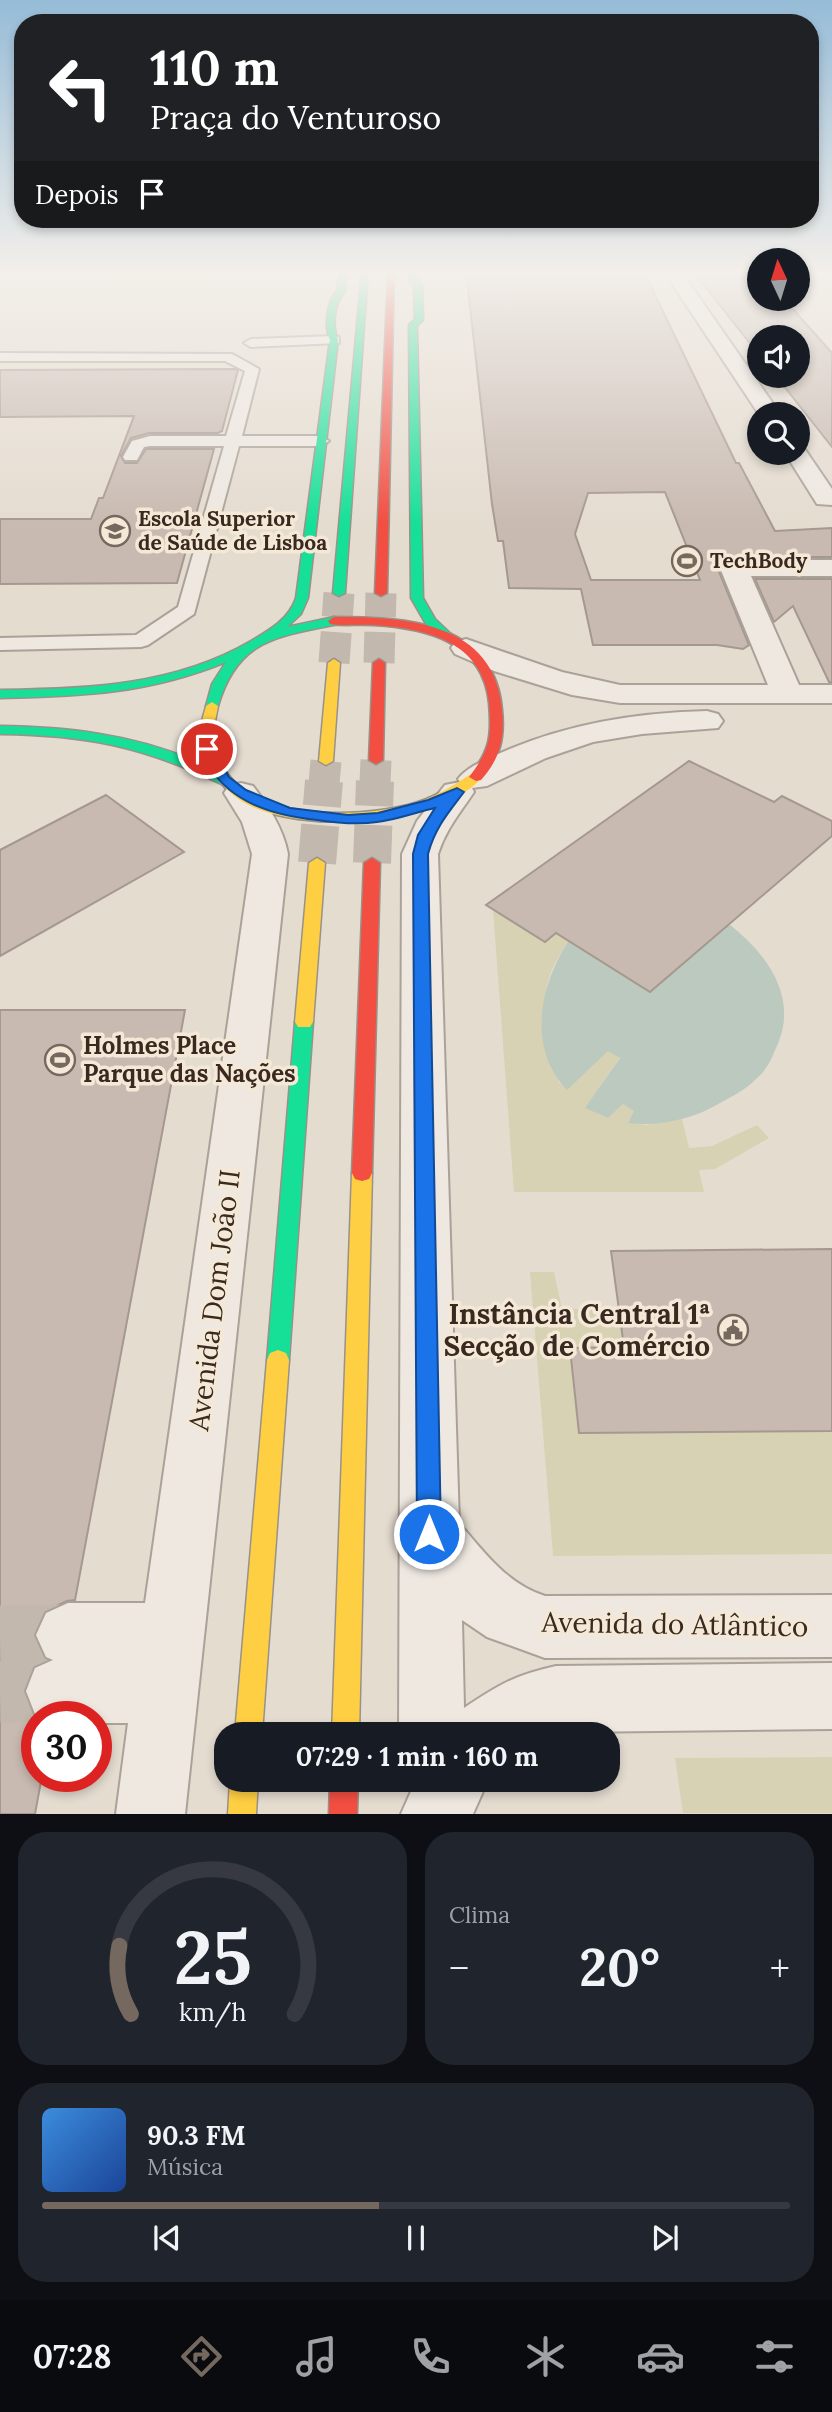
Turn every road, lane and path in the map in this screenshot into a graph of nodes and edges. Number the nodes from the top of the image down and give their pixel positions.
1 (326, 355) edge
2 (359, 355) edge
3 (388, 355) edge
4 (413, 355) edge
5 (729, 355) edge
6 (0, 357) edge
7 (761, 402) edge
8 (233, 440) junction
9 (321, 440) junction
10 (131, 457) dead end
11 (804, 465) edge
12 (826, 499) dead end
13 (832, 568) edge
14 (339, 593) tunnel mouth
15 (381, 593) tunnel mouth
16 (266, 639) junction
17 (457, 643) junction
18 (0, 644) edge
19 (248, 649) junction
20 (334, 663) tunnel mouth
21 (379, 663) tunnel mouth
22 (0, 694) edge
23 (832, 694) edge
24 (788, 695) junction
25 (832, 721) edge
26 (0, 730) edge
27 (376, 760) tunnel mouth
28 (326, 761) tunnel mouth
29 (466, 785) junction
30 (233, 786) junction
31 (317, 863) tunnel mouth
32 (372, 863) tunnel mouth
33 (429, 1534) junction
34 (832, 1626) edge
35 (63, 1663) tunnel mouth
36 (169, 1663) junction
37 (832, 1696) edge
38 (249, 1722) edge
39 (345, 1722) edge
40 (432, 1722) edge
41 (502, 1722) edge
42 (243, 1792) edge
43 (344, 1792) edge
44 (433, 1792) edge
45 (447, 1792) edge
46 (150, 1814) edge
47 (242, 1814) edge
48 (343, 1814) edge
49 (434, 1814) edge

1 - 9 main road
2 - 14 main road
3 - 15 main road
4 - 17 main road
5 - 7 street
6 - 8 lane
8 - 9 lane
8 - 10 lane
8 - 18 lane
9 - 16 main road
11 - 12 street
13 - 24 street
16 - 17 main road
16 - 19 main road
17 - 24 street
17 - 29 main road
19 - 22 main road
19 - 30 main road
20 - 28 main road
21 - 27 main road
23 - 24 street
25 - 29 street
26 - 30 main road
29 - 30 main road
29 - 33 street
30 - 36 street, Avenida Dom João II
31 - 38 main road
32 - 39 main road
33 - 34 street, Avenida do Atlântico
33 - 40 street
35 - 36 street
36 - 46 street, Avenida Dom João II
37 - 41 street
42 - 47 main road
43 - 48 main road
44 - 49 street
45 - 49 street

